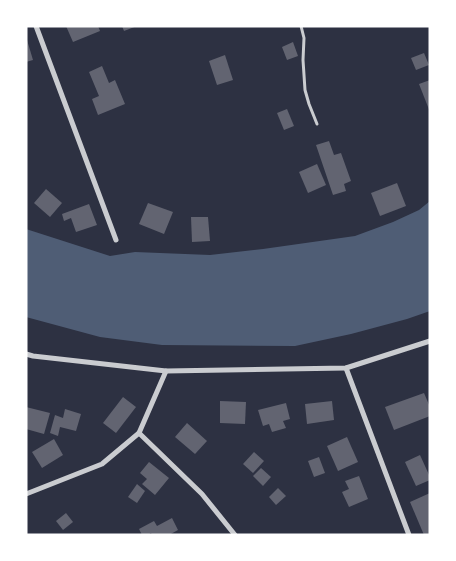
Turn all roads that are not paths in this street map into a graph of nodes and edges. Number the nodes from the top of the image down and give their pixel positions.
1 (36, 26) edge
2 (301, 26) edge
3 (317, 124) dead end
4 (116, 240) dead end
5 (430, 341) edge
6 (26, 354) edge
7 (346, 368) junction
8 (166, 372) junction
9 (139, 433) junction
10 (26, 494) edge
11 (235, 535) edge
12 (409, 535) edge

1 - 4 street
2 - 3 lane
5 - 7 street
6 - 8 street
7 - 8 street
7 - 12 street
8 - 9 street
9 - 10 street
9 - 11 street

